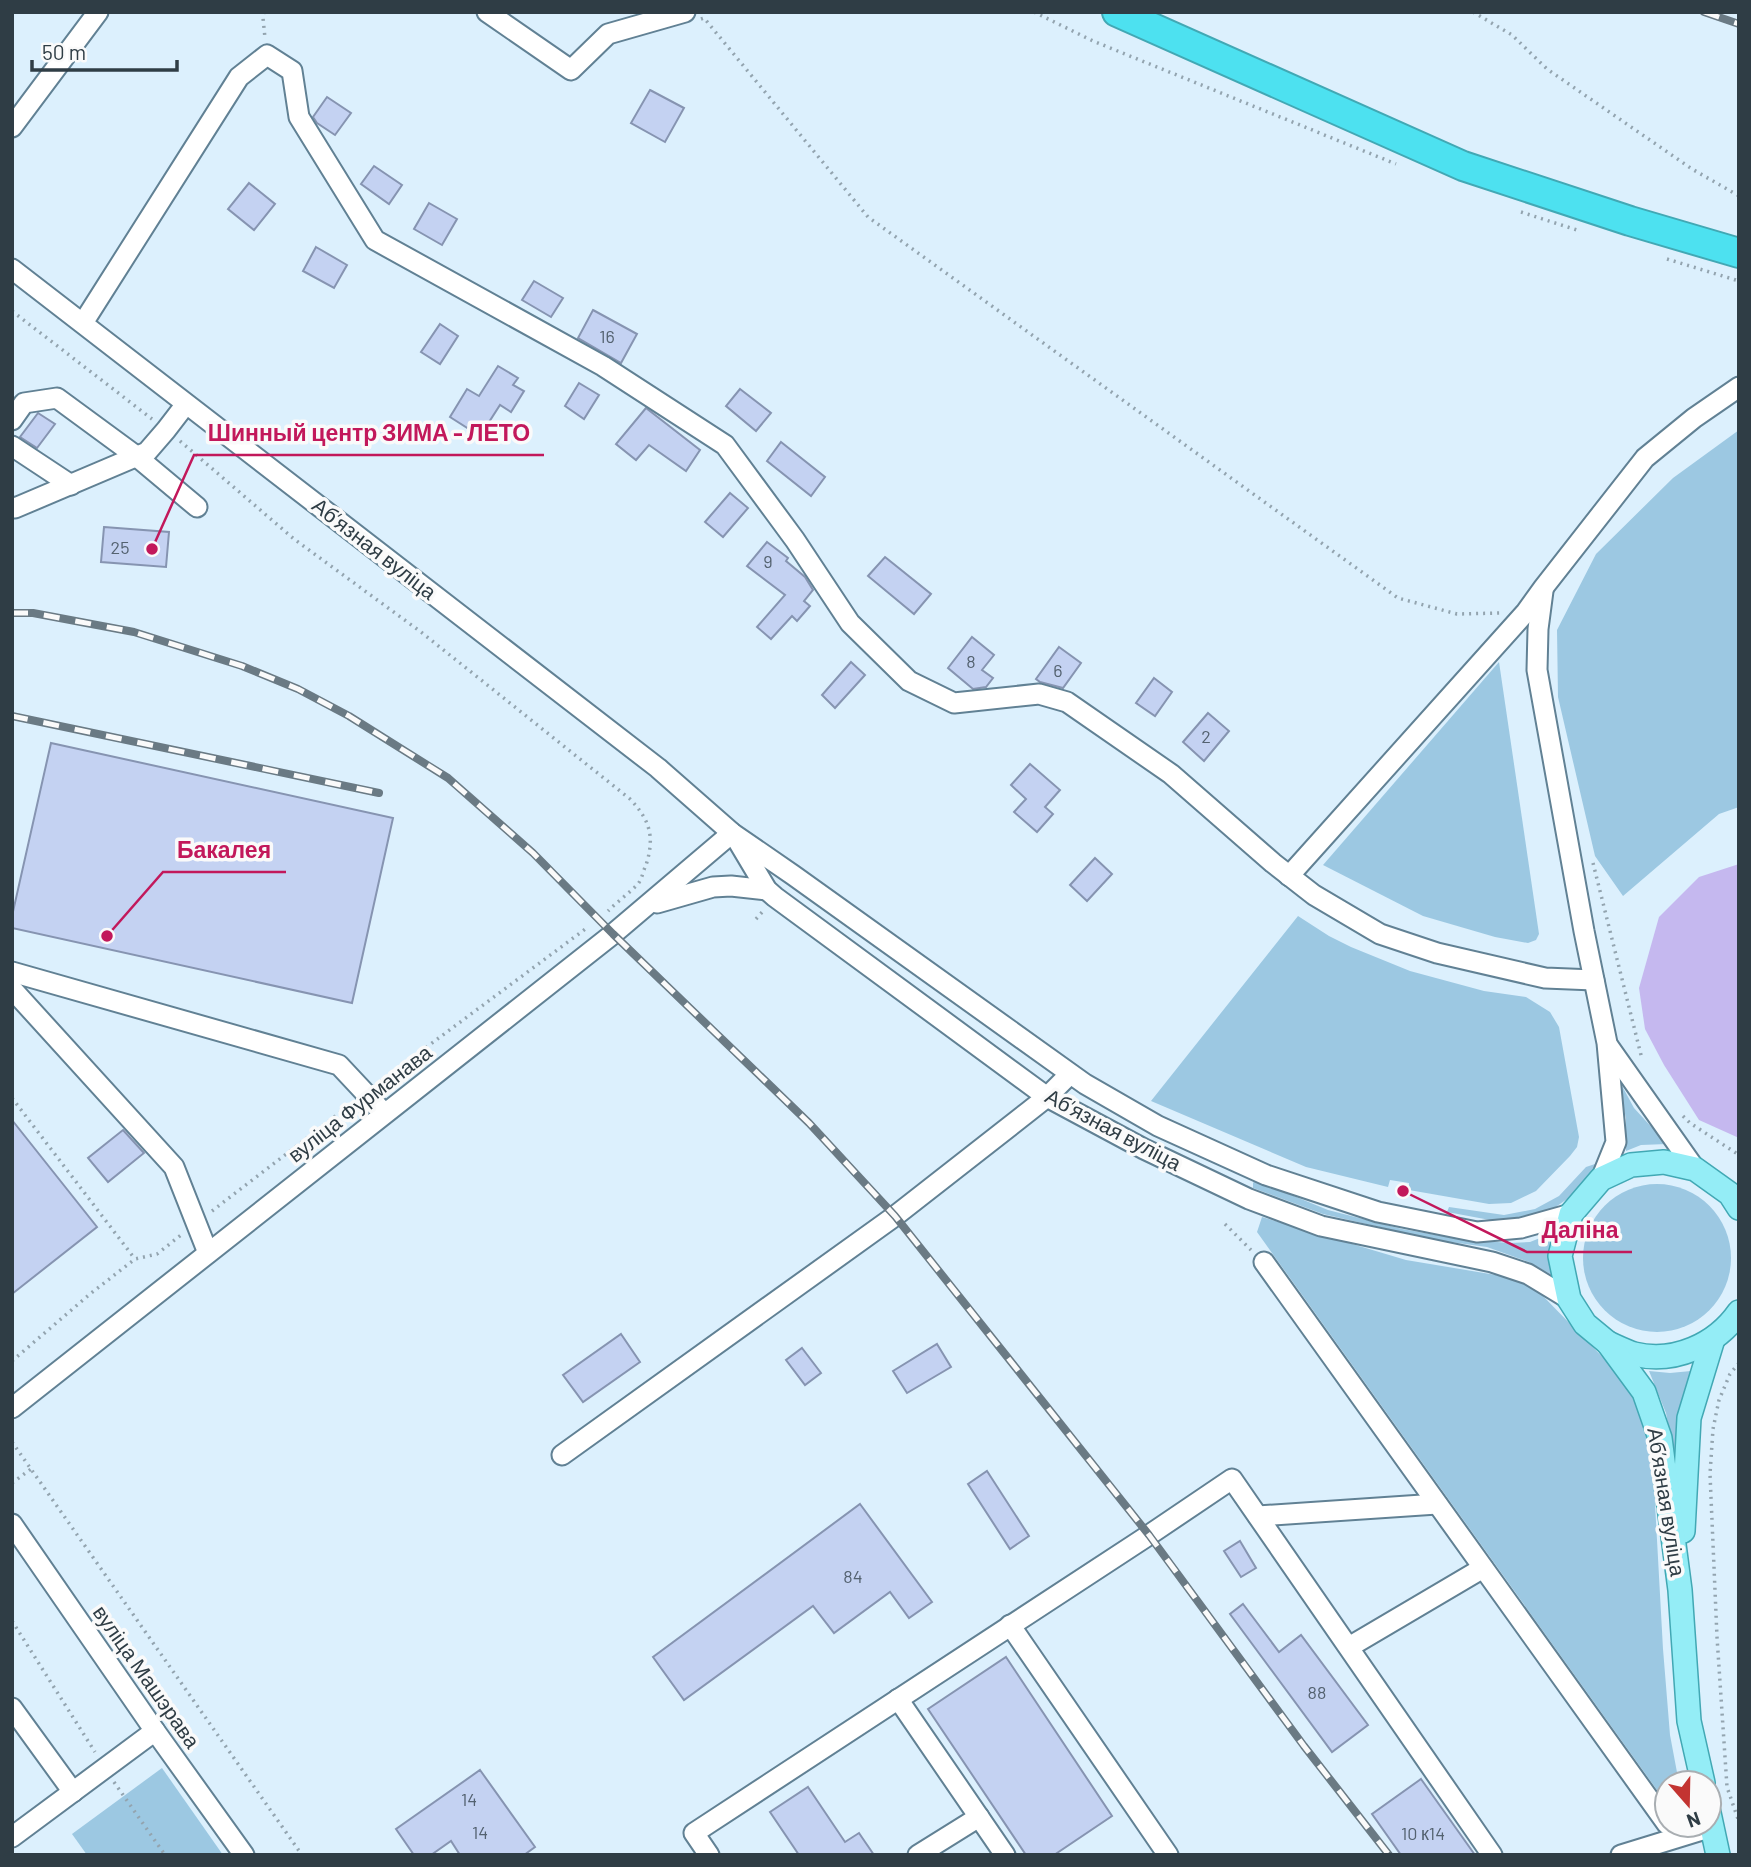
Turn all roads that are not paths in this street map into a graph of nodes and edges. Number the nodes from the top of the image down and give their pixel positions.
1 (98, 12) edge
2 (487, 12) edge
3 (1117, 12) edge
4 (695, 15) edge
5 (12, 127) edge
6 (1739, 253) edge
7 (12, 269) edge
8 (83, 323) junction
9 (1739, 387) edge
10 (186, 404) junction
11 (12, 420) edge
12 (12, 446) edge
13 (136, 457) junction
14 (71, 485) junction
15 (12, 507) edge
16 (197, 507) dead end
17 (1544, 587) junction
18 (732, 833) junction
19 (1289, 876) junction
20 (767, 890) junction
21 (646, 907) junction
22 (12, 972) edge
23 (1594, 980) junction
24 (12, 989) edge
25 (1607, 1043) junction
26 (1070, 1073) junction
27 (1047, 1097) junction
28 (384, 1114) junction
29 (1695, 1169) junction
30 (1601, 1179) junction
31 (1736, 1199) edge
32 (1571, 1214) junction
33 (208, 1252) junction
34 (1264, 1262) road end
35 (1569, 1299) junction
36 (1739, 1311) edge
37 (1713, 1339) junction
38 (1608, 1343) junction
39 (12, 1408) edge
40 (562, 1455) dead end
41 (1437, 1504) junction
42 (1258, 1516) junction
43 (12, 1524) edge
44 (1483, 1568) junction
45 (1680, 1590) junction
46 (1010, 1625) junction
47 (1349, 1647) junction
48 (898, 1699) junction
49 (12, 1708) edge
50 (155, 1731) junction
51 (1700, 1769) edge
52 (73, 1792) junction
53 (1653, 1805) edge
54 (979, 1817) junction
55 (12, 1837) edge
56 (1653, 1838) edge
57 (244, 1855) edge
58 (709, 1855) edge
59 (918, 1855) edge
60 (1005, 1855) edge
61 (1168, 1855) edge
62 (1492, 1855) edge
63 (1621, 1855) edge

1 - 5 street
2 - 4 street
3 - 6 highway
7 - 8 street, Абʼязная вуліца
8 - 10 street, Абʼязная вуліца
8 - 19 street
9 - 17 street
10 - 13 street
10 - 18 street, Абʼязная вуліца
11 - 13 street
12 - 14 street
13 - 14 street
13 - 16 street
14 - 15 street
17 - 19 street
17 - 23 street
18 - 20 street, Абʼязная вуліца
18 - 21 street, вуліца Фурманава
18 - 26 street, Абʼязная вуліца
19 - 23 street
20 - 21 street
20 - 27 street, Абʼязная вуліца
21 - 28 street, вуліца Фурманава
22 - 28 street
23 - 25 street
24 - 33 street
25 - 29 street
25 - 30 street
26 - 27 street
26 - 32 street, Абʼязная вуліца
27 - 35 street, Абʼязная вуліца
27 - 40 street
28 - 33 street, вуліца Фурманава
29 - 30 main road, Абʼязная вуліца
29 - 31 main road, Абʼязная вуліца
30 - 32 main road, Абʼязная вуліца
32 - 35 main road, Абʼязная вуліца
33 - 39 street, вуліца Фурманава
34 - 41 street
35 - 38 main road, Абʼязная вуліца
36 - 37 main road, Абʼязная вуліца
37 - 38 main road, Абʼязная вуліца
37 - 45 main road, Абʼязная вуліца
38 - 45 main road, Абʼязная вуліца
41 - 42 street
41 - 44 street
42 - 46 street
42 - 47 street
43 - 50 street, вуліца Машэрава
44 - 47 street
44 - 53 street
45 - 51 main road, Абʼязная вуліца
46 - 48 street
46 - 61 street
47 - 62 street
48 - 54 street
48 - 58 street
49 - 52 street
50 - 52 street
50 - 57 street, вуліца Машэрава
52 - 55 street
54 - 59 street
54 - 60 street
56 - 63 street

